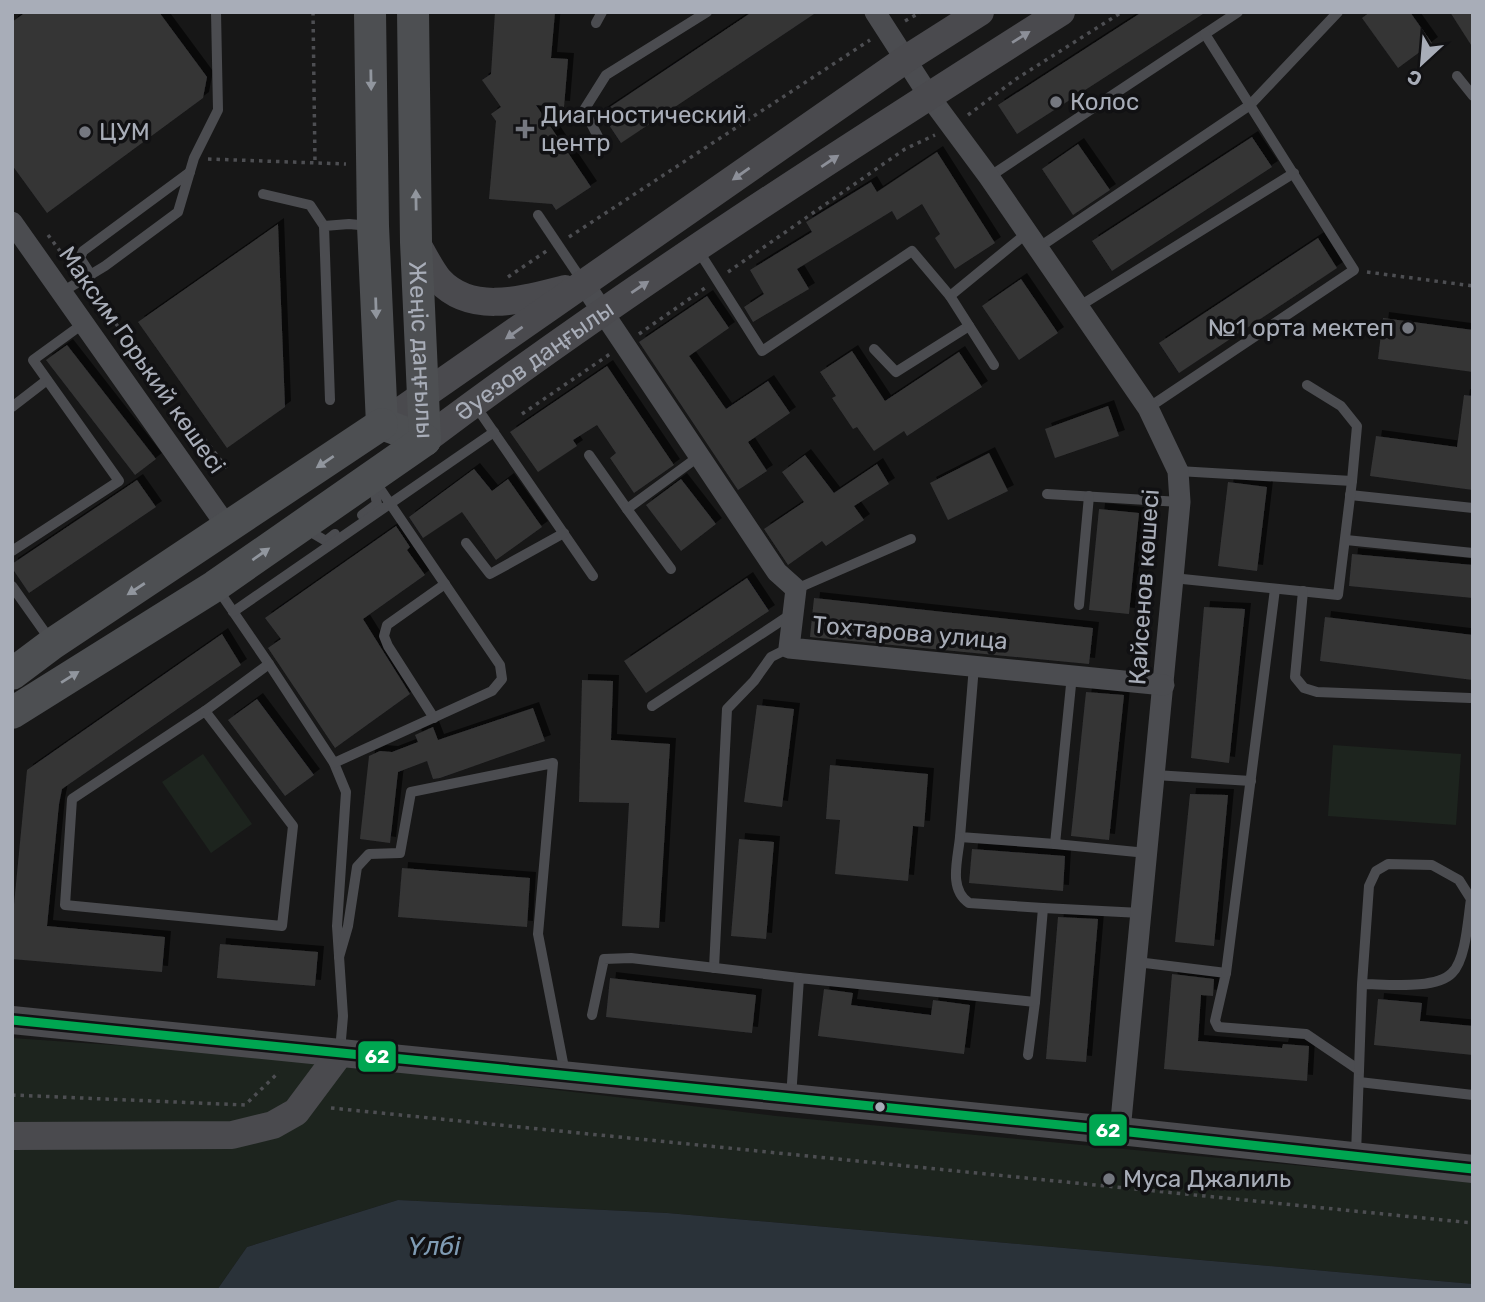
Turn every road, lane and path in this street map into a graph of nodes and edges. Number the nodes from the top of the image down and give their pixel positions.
1 (216, 12) edge
2 (313, 12) edge
3 (370, 12) edge
4 (413, 12) edge
5 (602, 12) edge
6 (707, 12) edge
7 (921, 12) edge
8 (980, 12) edge
9 (1060, 12) edge
10 (1122, 12) edge
11 (1238, 12) edge
12 (1338, 12) edge
13 (881, 21) edge
14 (596, 23) dead end
15 (1205, 34) junction
16 (906, 59) junction
17 (1457, 76) dead end
18 (929, 96) junction
19 (1473, 96) edge
20 (1250, 105) junction
21 (952, 127) junction
22 (604, 148) dead end
23 (194, 158) junction
24 (315, 163) junction
25 (346, 164) dead end
26 (190, 172) junction
27 (1294, 173) junction
28 (989, 177) junction
29 (263, 194) dead end
30 (538, 215) dead end
31 (12, 222) edge
32 (324, 226) junction
33 (373, 226) junction
34 (656, 234) junction
35 (48, 235) dead end
36 (1032, 241) junction
37 (416, 242) junction
38 (558, 244) junction
39 (686, 256) junction
40 (1354, 270) junction
41 (87, 278) junction
42 (505, 279) dead end
43 (717, 280) junction
44 (584, 284) junction
45 (1473, 286) edge
46 (62, 292) junction
47 (950, 296) junction
48 (1078, 307) junction
49 (602, 312) junction
50 (84, 323) junction
51 (969, 326) junction
52 (625, 344) junction
53 (874, 349) dead end
54 (994, 365) dead end
55 (47, 380) junction
56 (1307, 385) dead end
57 (422, 396) junction
58 (330, 400) dead end
59 (474, 403) junction
60 (12, 407) edge
61 (1149, 408) junction
62 (522, 414) dead end
63 (382, 424) junction
64 (494, 432) junction
65 (425, 439) junction
66 (589, 455) dead end
67 (698, 457) junction
68 (229, 471) dead end
69 (1178, 471) junction
70 (371, 477) junction
71 (1352, 481) junction
72 (1047, 494) dead end
73 (1350, 495) junction
74 (1089, 496) junction
75 (1180, 502) junction
76 (390, 504) junction
77 (1473, 508) edge
78 (627, 509) junction
79 (228, 528) junction
80 (564, 533) junction
81 (911, 539) dead end
82 (1346, 540) junction
83 (466, 543) dead end
84 (12, 551) edge
85 (1473, 553) edge
86 (671, 569) dead end
87 (593, 576) dead end
88 (1173, 578) junction
89 (444, 584) junction
90 (12, 586) edge
91 (215, 586) junction
92 (796, 589) junction
93 (1275, 589) junction
94 (1303, 591) junction
95 (1079, 605) dead end
96 (233, 612) junction
97 (793, 612) junction
98 (52, 644) junction
99 (789, 648) junction
100 (269, 664) junction
101 (974, 666) junction
102 (12, 674) edge
103 (1072, 675) junction
104 (1164, 685) junction
105 (1470, 698) dead end
106 (652, 706) dead end
107 (205, 711) junction
108 (12, 713) edge
109 (434, 718) junction
110 (334, 763) junction
111 (1155, 775) junction
112 (1251, 781) junction
113 (960, 837) junction
114 (1055, 844) junction
115 (1147, 853) junction
116 (1043, 908) junction
117 (1141, 913) junction
118 (339, 957) junction
119 (1137, 962) junction
120 (714, 968) junction
121 (1226, 973) junction
122 (799, 978) junction
123 (1362, 984) junction
124 (1035, 1002) junction
125 (592, 1016) dead end
126 (12, 1020) edge
127 (340, 1053) junction
128 (1028, 1055) dead end
129 (1359, 1070) junction
130 (279, 1072) dead end
131 (565, 1075) junction
132 (1359, 1082) junction
133 (13, 1094) edge
134 (1473, 1095) edge
135 (791, 1098) junction
136 (331, 1108) dead end
137 (1120, 1130) junction
138 (12, 1136) edge
139 (1355, 1157) junction
140 (1473, 1169) edge
141 (1473, 1223) edge

1 - 23 lane
2 - 24 path
3 -> 33 main road, Жеңіс даңғылы
37 -> 4 main road, Жеңіс даңғылы
5 - 14 lane
6 - 22 lane
7 - 13 path
8 - 16 main road, Әуезов даңғылы
18 -> 9 main road, Әуезов даңғылы
10 - 21 path
11 - 15 lane
12 - 20 lane
13 - 16 street, Қайсенов көшесі
13 - 38 path
15 - 20 lane
15 - 28 lane
16 - 18 street, Қайсенов көшесі
16 -> 34 main road, Әуезов даңғылы
17 - 19 lane
18 - 21 street, Қайсенов көшесі
39 -> 18 main road, Әуезов даңғылы
20 - 27 lane
20 - 36 lane
21 - 28 street, Қайсенов көшесі
21 - 43 path
23 - 24 path
23 - 26 lane
24 - 25 path
26 - 41 lane
26 - 41 lane
27 - 40 lane
27 - 48 lane
28 - 36 street, Қайсенов көшесі
29 - 32 lane
30 - 38 lane
31 - 46 street, Максим Горький көшесі
32 - 33 lane
32 - 58 lane
33 -> 63 main road, Жеңіс даңғылы
34 - 39 main road
34 - 44 main road, Әуезов даңғылы
35 - 41 path
36 - 47 lane
36 - 48 street, Қайсенов көшесі
37 - 44 main road
37 - 57 main road, Жеңіс даңғылы
38 - 42 path
38 - 44 lane
39 - 43 lane
49 -> 39 main road, Әуезов даңғылы
40 - 45 path
40 - 61 lane
41 - 46 lane
41 - 68 path
43 - 47 lane
43 - 52 path
44 - 49 street, Тохтарова улица
44 -> 57 main road, Әуезов даңғылы
46 - 50 street, Максим Горький көшесі
47 - 51 lane
48 - 61 street, Қайсенов көшесі
49 - 52 street, Тохтарова улица
49 - 59 main road, Әуезов даңғылы
50 - 55 lane
50 - 79 street, Максим Горький көшесі
51 - 53 lane
51 - 54 lane
52 - 62 path
52 - 67 street, Тохтарова улица
55 - 60 lane
55 - 84 lane
56 - 71 lane
57 - 63 main road, Әуезов даңғылы
57 - 65 main road, Жеңіс даңғылы
59 - 64 lane
59 - 65 main road, Әуезов даңғылы
61 - 69 street, Қайсенов көшесі
63 - 65 main road, Жеңіс даңғылы
63 -> 79 main road, Әуезов даңғылы
64 - 76 lane
64 - 80 lane
65 - 70 main road, Әуезов даңғылы
66 - 78 lane
67 - 78 lane
67 - 92 street, Тохтарова улица
69 - 71 lane
69 - 75 street, Қайсенов көшесі
70 - 76 lane
91 -> 70 main road, Әуезов даңғылы
71 - 73 lane
72 - 74 lane
73 - 77 lane
73 - 82 lane
74 - 75 lane
74 - 95 lane
75 - 88 street, Қайсенов көшесі
76 - 89 lane
76 - 96 lane
78 - 86 lane
79 -> 98 main road, Әуезов даңғылы
80 - 83 lane
80 - 87 lane
81 - 92 lane
82 - 85 lane
82 - 94 lane
88 - 93 lane
88 - 104 street, Қайсенов көшесі
89 - 109 lane
89 - 109 lane
90 - 98 lane
91 - 96 lane
108 -> 91 main road, Әуезов даңғылы
92 - 97 street, Тохтарова улица
93 - 94 lane
93 - 112 lane
94 - 105 lane
96 - 100 lane
97 - 99 street, Тохтарова улица
97 - 106 lane
98 - 102 main road, Әуезов даңғылы
99 - 101 street, Тохтарова улица
99 - 120 lane
100 - 107 lane
100 - 110 lane
101 - 103 street, Тохтарова улица
101 - 113 lane
103 - 104 street, Тохтарова улица
103 - 114 lane
104 - 111 street, Қайсенов көшесі
107 - 107 lane
109 - 110 lane
110 - 118 lane
111 - 112 lane
111 - 115 street, Қайсенов көшесі
112 - 121 lane
113 - 114 lane
113 - 116 lane
114 - 115 lane
115 - 117 street, Қайсенов көшесі
116 - 117 lane
116 - 124 lane
117 - 119 street, Қайсенов көшесі
118 - 127 lane
118 - 131 lane
119 - 121 lane
119 - 137 street, Қайсенов көшесі
120 - 122 lane
120 - 125 lane
121 - 129 lane
122 - 124 lane
122 - 135 lane
123 - 123 lane
123 - 129 lane
124 - 128 lane
126 - 127 main road
127 - 131 main road
127 - 138 main road
129 - 132 lane
130 - 133 path
131 - 135 main road
132 - 134 lane
132 - 139 lane
135 - 137 main road
136 - 141 path
137 - 139 main road
139 - 140 main road

